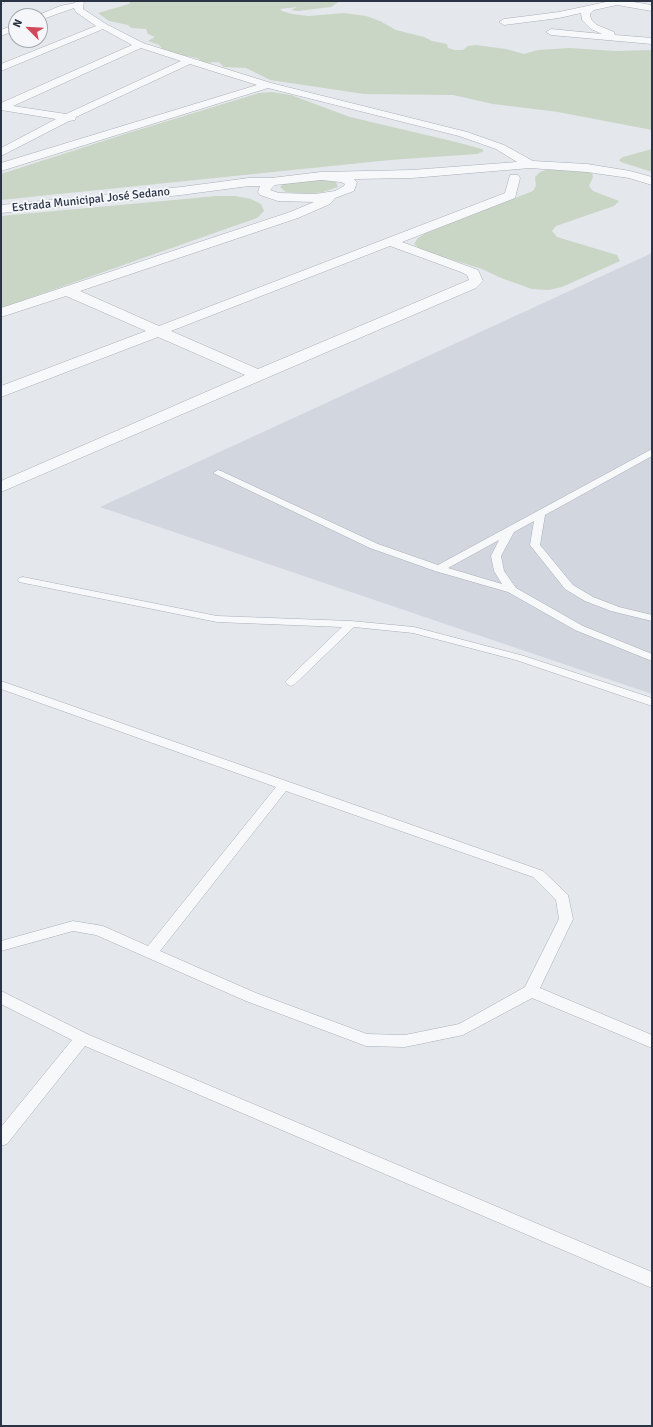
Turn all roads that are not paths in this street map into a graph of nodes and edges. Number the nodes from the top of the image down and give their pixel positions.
1 (617, 2) edge
2 (79, 3) edge
3 (592, 8) junction
4 (652, 8) edge
5 (48, 14) edge
6 (504, 22) dead end
7 (104, 26) junction
8 (551, 32) dead end
9 (631, 39) junction
10 (652, 41) edge
11 (140, 45) junction
12 (188, 61) junction
13 (1, 68) edge
14 (268, 85) junction
15 (1, 107) edge
16 (68, 117) junction
17 (82, 121) dead end
18 (97, 125) dead end
19 (118, 131) junction
20 (1, 153) edge
21 (530, 164) junction
22 (1, 167) edge
23 (412, 174) junction
24 (332, 176) junction
25 (514, 178) dead end
26 (652, 181) edge
27 (271, 182) junction
28 (350, 188) junction
29 (181, 191) junction
30 (273, 196) junction
31 (330, 197) junction
32 (1, 209) edge
33 (270, 223) junction
34 (390, 242) junction
35 (67, 291) junction
36 (1, 314) edge
37 (156, 331) junction
38 (258, 375) junction
39 (1, 392) edge
40 (652, 452) edge
41 (218, 473) dead end
42 (1, 487) edge
43 (540, 515) junction
44 (511, 530) junction
45 (439, 569) junction
46 (23, 580) dead end
47 (512, 590) junction
48 (652, 618) edge
49 (351, 624) junction
50 (652, 658) edge
51 (291, 682) dead end
52 (1, 685) edge
53 (652, 702) edge
54 (284, 785) junction
55 (1, 946) edge
56 (150, 953) junction
57 (531, 991) junction
58 (1, 997) edge
59 (82, 1038) junction
60 (652, 1042) edge
61 (1, 1139) edge
62 (652, 1280) edge

1 - 3 street
1 - 4 street
2 - 5 street
2 - 7 street
3 - 6 street
3 - 9 street
7 - 11 street
7 - 13 street
8 - 9 street
9 - 10 street
11 - 12 street
11 - 15 street
12 - 14 street
12 - 16 street
14 - 19 street
14 - 21 street
15 - 16 street
16 - 17 street
16 - 20 street
18 - 19 street
19 - 22 street
21 - 23 street
21 - 26 street
23 - 24 street
23 - 28 street
24 - 27 street, Estrada Municipal José Sedano
24 - 28 street
25 - 34 street
27 - 29 street, Estrada Municipal José Sedano
27 - 30 street
28 - 31 street
29 - 30 street, Estrada Municipal José Sedano
29 - 32 street, Estrada Municipal José Sedano
30 - 31 street, Estrada Municipal José Sedano
30 - 33 street
31 - 33 street
33 - 35 street
34 - 37 street
34 - 38 street
35 - 36 street
35 - 37 street
37 - 38 street
37 - 39 street
38 - 42 street
40 - 43 lane
41 - 45 lane
43 - 44 lane
43 - 48 lane
44 - 45 lane
44 - 47 lane
45 - 47 lane
46 - 49 lane
47 - 50 lane
49 - 51 lane
49 - 53 lane
52 - 54 lane
54 - 56 lane
54 - 57 lane
55 - 56 lane
56 - 57 lane
57 - 60 lane
58 - 59 lane
59 - 61 lane
59 - 62 lane

